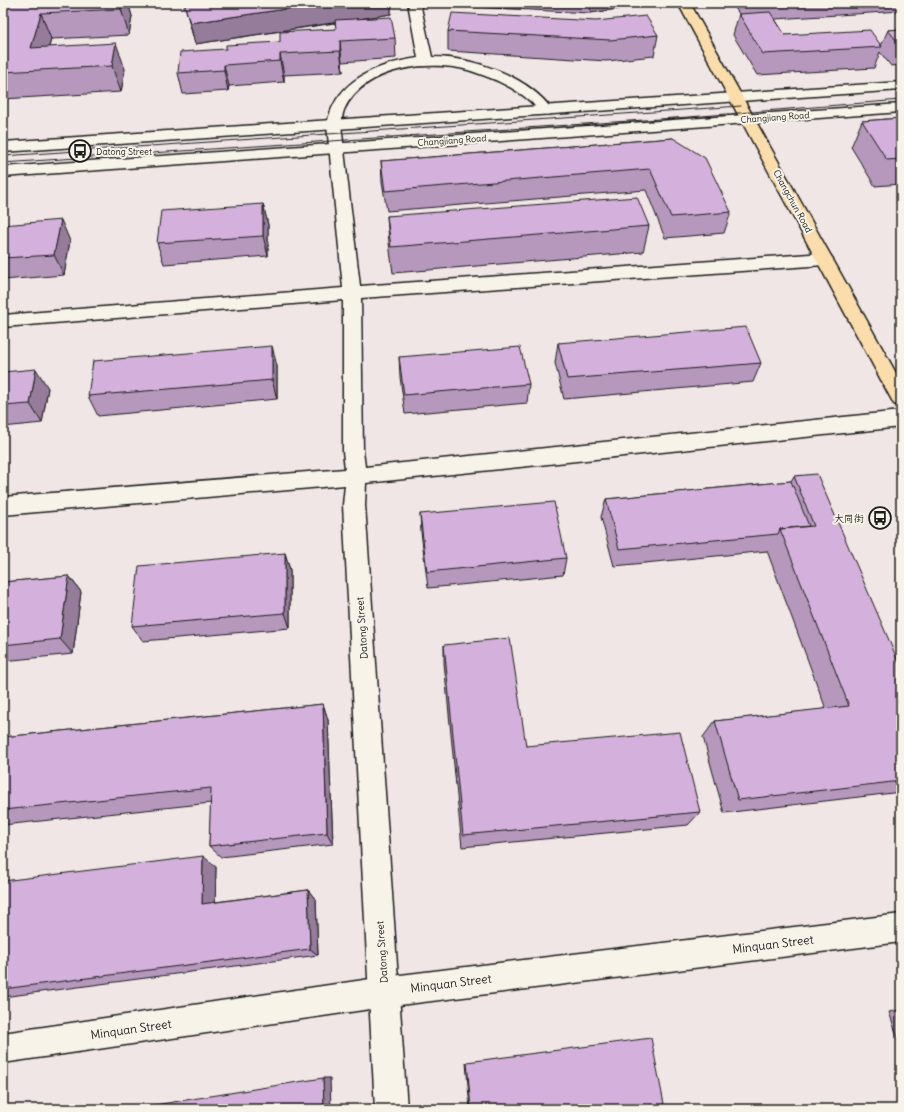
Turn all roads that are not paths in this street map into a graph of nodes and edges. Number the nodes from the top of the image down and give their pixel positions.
1 (414, 3) edge
2 (684, 3) edge
3 (426, 62) junction
4 (901, 86) edge
5 (737, 97) junction
6 (901, 108) edge
7 (546, 111) junction
8 (748, 118) junction
9 (334, 125) junction
10 (3, 147) edge
11 (336, 148) junction
12 (3, 172) edge
13 (824, 259) junction
14 (352, 293) junction
15 (3, 321) edge
16 (901, 399) edge
17 (901, 419) edge
18 (356, 476) junction
19 (3, 506) edge
20 (901, 928) edge
21 (384, 992) junction
22 (3, 1048) edge
23 (391, 1109) edge

1 - 3 street
2 - 5 main road, Changchun Road
3 - 7 street
3 - 9 street
4 - 5 street
5 - 7 street
5 - 8 main road, Changchun Road
6 - 8 street, Changjiang Road
7 - 9 street
8 - 11 street, Changjiang Road
8 - 13 main road, Changchun Road
9 - 10 street
9 - 11 street, Datong Street
11 - 12 street, Changjiang Road
11 - 14 street, Datong Street
13 - 14 street
13 - 16 main road, Changchun Road
14 - 15 street
14 - 18 street, Datong Street
17 - 18 street
18 - 19 street
18 - 21 street, Datong Street
20 - 21 street, Minquan Street
21 - 22 street, Minquan Street
21 - 23 street, Datong Street

